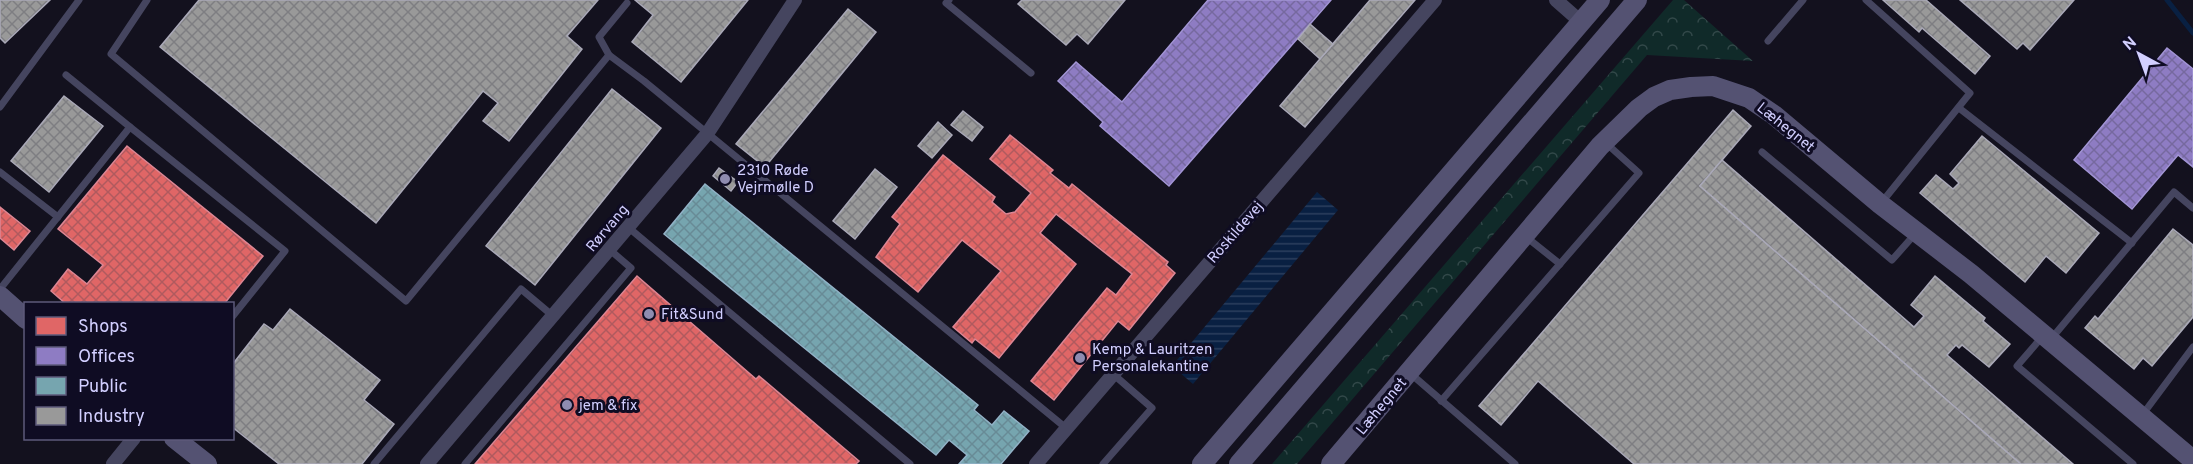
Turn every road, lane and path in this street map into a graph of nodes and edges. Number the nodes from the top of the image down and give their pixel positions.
1 (79, 0) edge
2 (147, 0) edge
3 (795, 0) edge
4 (949, 0) edge
5 (1435, 0) edge
6 (1556, 0) edge
7 (1600, 0) edge
8 (1637, 0) edge
9 (1803, 0) edge
10 (1866, 0) edge
11 (627, 3) dead end
12 (1581, 22) junction
13 (1768, 41) dead end
14 (609, 55) junction
15 (1031, 73) dead end
16 (66, 75) dead end
17 (0, 107) edge
18 (1959, 108) junction
19 (130, 128) junction
20 (707, 134) junction
21 (1605, 142) junction
22 (1762, 152) dead end
23 (0, 172) edge
24 (1880, 204) junction
25 (2193, 208) edge
26 (58, 217) junction
27 (629, 228) junction
28 (1917, 232) junction
29 (1525, 236) junction
30 (2132, 243) junction
31 (610, 250) junction
32 (1560, 264) junction
33 (0, 289) edge
34 (0, 296) edge
35 (234, 315) edge
36 (553, 316) junction
37 (24, 317) edge
38 (2047, 337) junction
39 (2193, 347) edge
40 (1113, 373) junction
41 (1409, 373) junction
42 (1441, 400) junction
43 (2141, 416) junction
44 (1066, 428) junction
45 (132, 440) edge
46 (177, 440) edge
47 (2193, 460) edge
48 (1041, 462) edge
49 (113, 464) edge
50 (207, 464) edge
51 (374, 464) edge
52 (427, 464) edge
53 (465, 464) edge
54 (910, 464) edge
55 (1103, 464) edge
56 (1202, 464) edge
57 (1239, 464) edge
58 (1331, 464) edge
59 (1515, 464) edge
60 (2133, 464) edge

1 - 17 lane
2 - 14 lane
3 - 20 street, Rørvang
4 - 15 lane
5 - 40 street, Roskildevej
6 - 12 street
7 - 12 street
8 - 57 street
9 - 13 lane
10 - 18 lane
11 - 14 lane
12 - 56 street
14 - 20 lane
16 - 19 lane
18 - 24 lane
18 - 30 lane
19 - 26 lane
19 - 35 lane
20 - 27 street, Rørvang
20 - 44 lane
21 - 24 street, Læhegnet
21 - 29 street, Læhegnet
21 - 32 lane
22 - 28 lane
23 - 26 lane
24 - 28 street, Læhegnet
25 - 30 lane
26 - 33 lane
27 - 31 street, Rørvang
27 - 54 lane
28 - 38 street, Læhegnet
29 - 32 lane
29 - 41 street, Læhegnet
30 - 38 lane
31 - 36 street, Rørvang
31 - 53 lane
32 - 42 lane
34 - 37 street
36 - 51 lane
36 - 52 street, Rørvang
38 - 43 street, Læhegnet
38 - 60 lane
39 - 43 lane
40 - 44 street, Roskildevej
40 - 55 lane
41 - 42 lane
41 - 58 street, Læhegnet
42 - 59 lane
43 - 47 street, Læhegnet
44 - 48 street, Roskildevej
45 - 49 street
46 - 50 street

